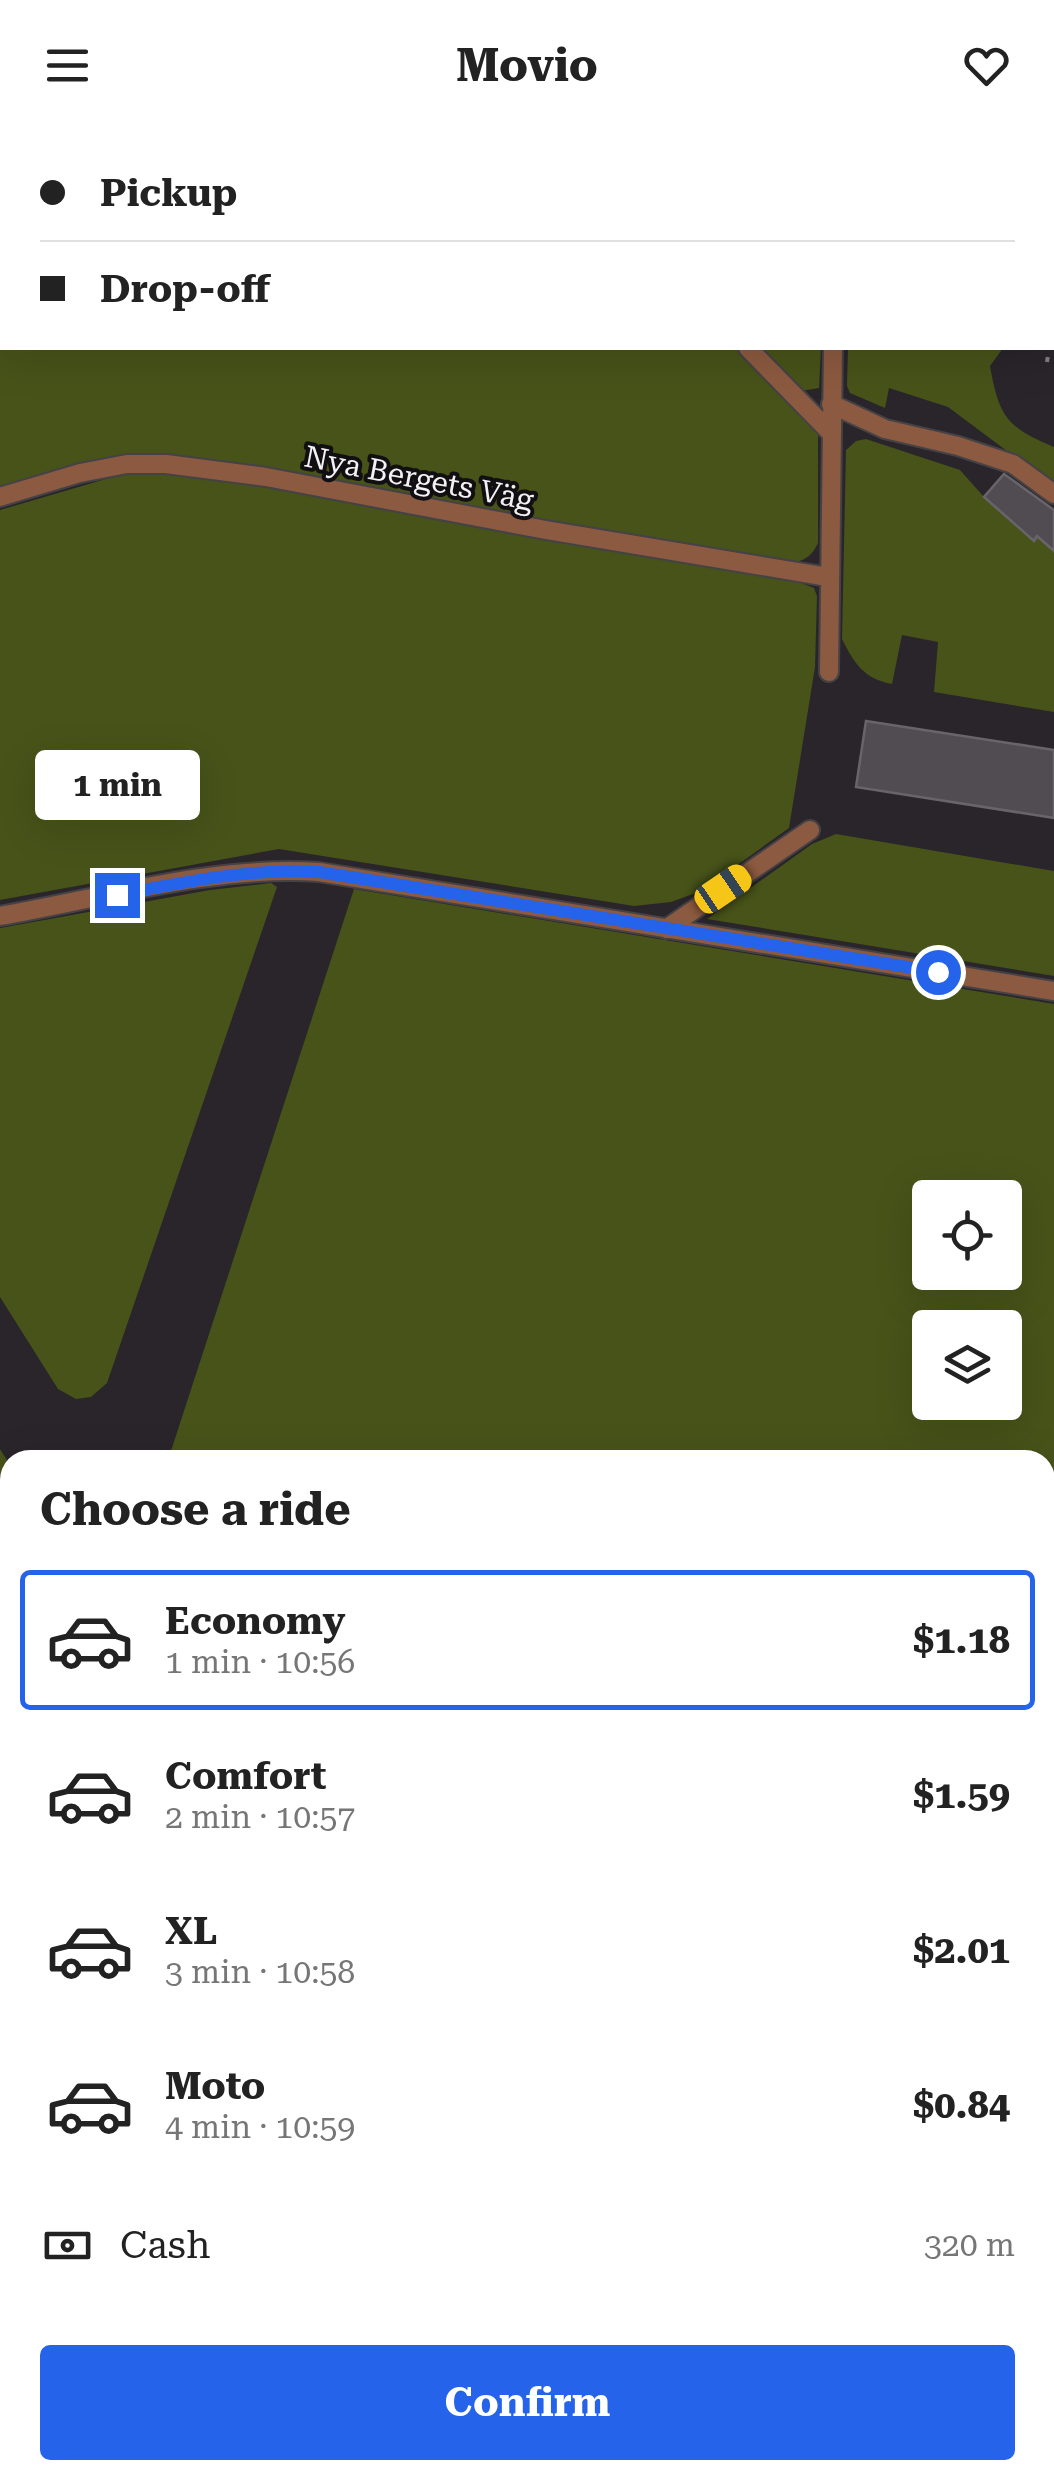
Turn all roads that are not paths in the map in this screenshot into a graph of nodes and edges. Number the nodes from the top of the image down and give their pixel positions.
1 (750, 350) edge
2 (833, 350) edge
3 (831, 404) junction
4 (830, 433) junction
5 (1054, 494) edge
6 (0, 497) edge
7 (828, 577) junction
8 (829, 672) dead end
9 (810, 830) dead end
10 (0, 916) edge
11 (666, 929) junction
12 (1054, 991) edge

1 - 4 lane
2 - 3 lane
3 - 4 lane
3 - 5 lane
4 - 7 lane
6 - 7 lane, Nya Bergets Väg
7 - 8 lane
9 - 11 lane
10 - 11 lane
11 - 12 lane

